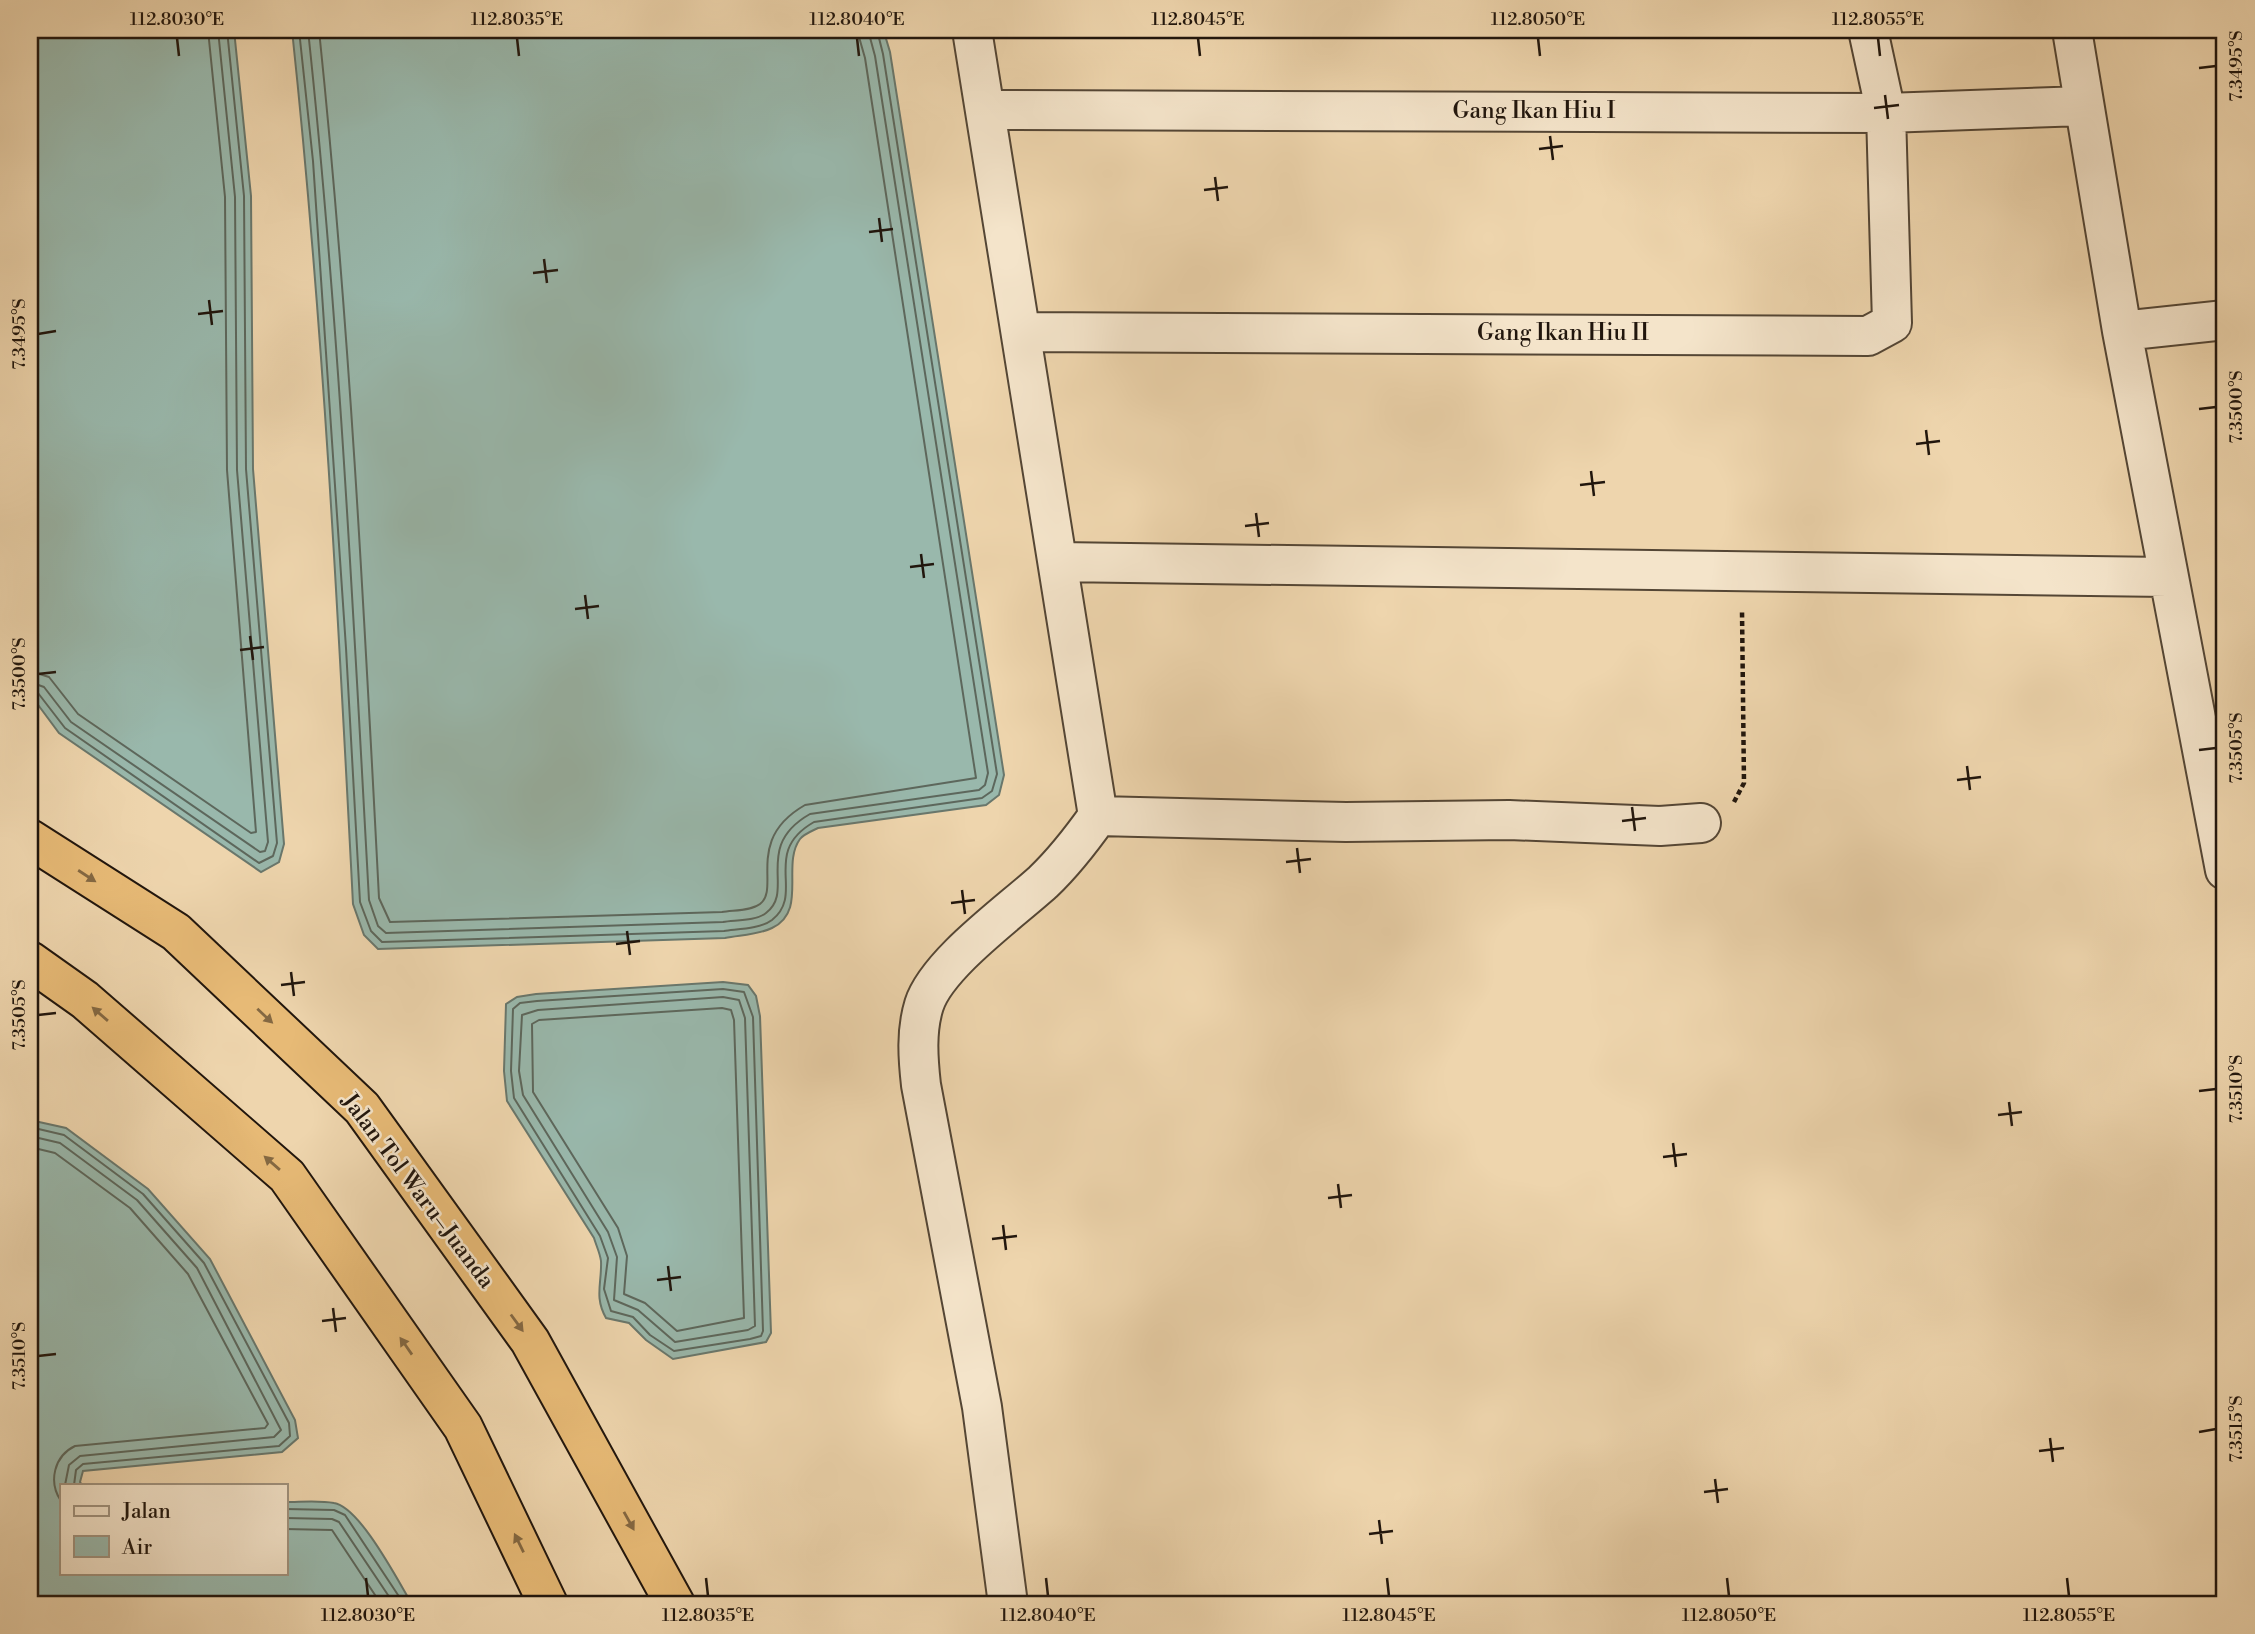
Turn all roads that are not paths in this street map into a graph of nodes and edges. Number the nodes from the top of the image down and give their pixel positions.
1 (972, 30) edge
2 (1868, 30) edge
3 (2072, 30) edge
4 (2084, 106) junction
5 (985, 110) junction
6 (1886, 113) junction
7 (2220, 320) edge
8 (2122, 331) junction
9 (1021, 332) junction
10 (1058, 562) junction
11 (2167, 577) junction
12 (1098, 816) junction
13 (1702, 823) road end
14 (30, 839) edge
15 (2223, 859) edge
16 (30, 961) edge
17 (548, 1604) edge
18 (675, 1604) edge
19 (1008, 1604) edge

1 - 5 street
2 - 6 street
3 - 4 street
4 - 6 street, Gang Ikan Hiu I
4 - 8 street
5 - 6 street, Gang Ikan Hiu I
5 - 9 street
6 - 9 street, Gang Ikan Hiu II
7 - 8 street
8 - 11 street
9 - 10 street
10 - 11 street
10 - 12 street
11 - 15 street
12 - 13 street
12 - 19 street
14 -> 18 highway, Jalan Tol Waru–Juanda
17 -> 16 highway

